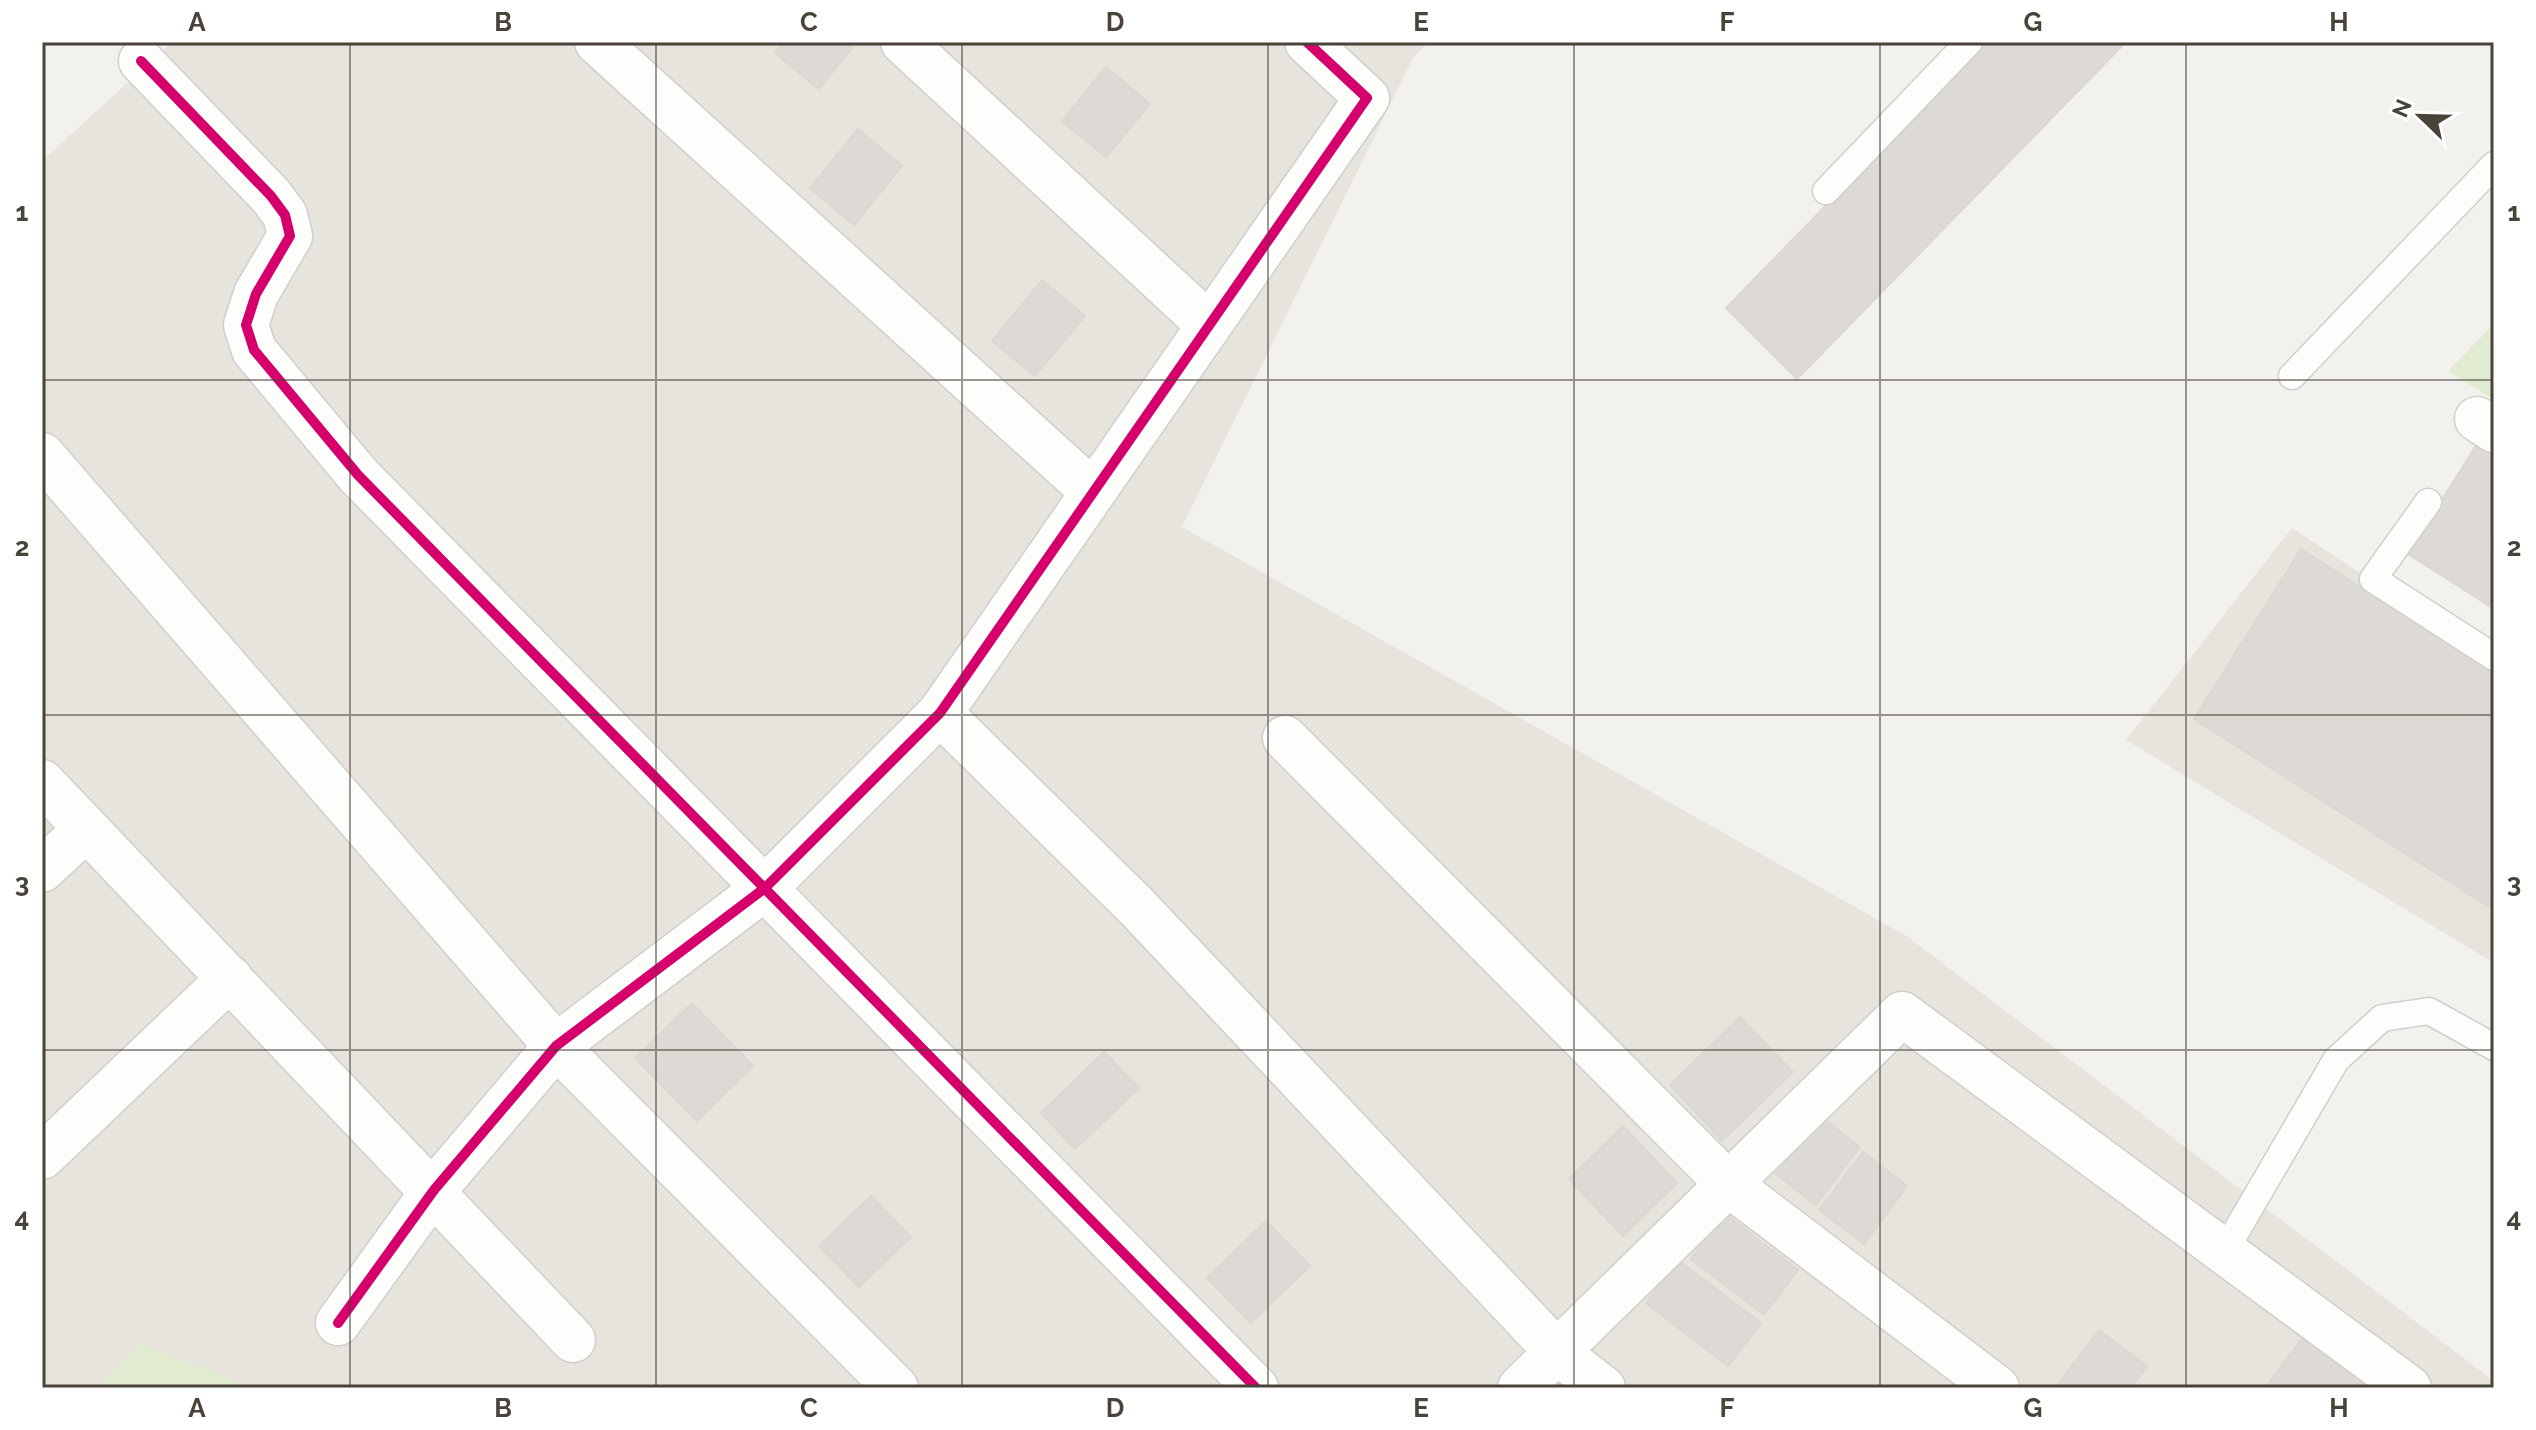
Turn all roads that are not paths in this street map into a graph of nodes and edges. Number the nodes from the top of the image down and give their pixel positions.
1 (597, 42) edge
2 (903, 42) edge
3 (1307, 42) edge
4 (1969, 42) edge
5 (141, 61) dead end
6 (2494, 165) edge
7 (1826, 191) dead end
8 (1209, 325) junction
9 (2292, 376) dead end
10 (42, 455) edge
11 (1093, 492) junction
12 (2428, 502) dead end
13 (2494, 657) edge
14 (940, 713) junction
15 (1285, 738) dead end
16 (42, 782) edge
17 (86, 829) junction
18 (42, 870) edge
19 (765, 888) junction
20 (230, 978) junction
21 (556, 1046) junction
22 (2494, 1047) edge
23 (42, 1157) edge
24 (1727, 1183) junction
25 (434, 1190) junction
26 (2224, 1252) junction
27 (338, 1323) dead end
28 (573, 1340) dead end
29 (1558, 1353) junction
30 (896, 1388) edge
31 (1256, 1388) edge
32 (1520, 1388) edge
33 (1603, 1388) edge
34 (1997, 1388) edge
35 (2409, 1388) edge

1 - 11 street
2 - 8 street
3 - 8 street
4 - 7 lane
5 - 19 street
6 - 9 lane
8 - 11 street
10 - 21 street
11 - 14 street
12 - 13 lane
14 - 19 street
14 - 29 street
15 - 24 street
16 - 17 street
17 - 18 street
17 - 20 street
19 - 21 street
19 - 31 street
20 - 23 street
20 - 25 street
21 - 25 street
21 - 30 street
22 - 26 lane
24 - 26 street
24 - 29 street
24 - 34 street
25 - 27 street
25 - 28 street
26 - 35 street
29 - 32 street
29 - 33 street

